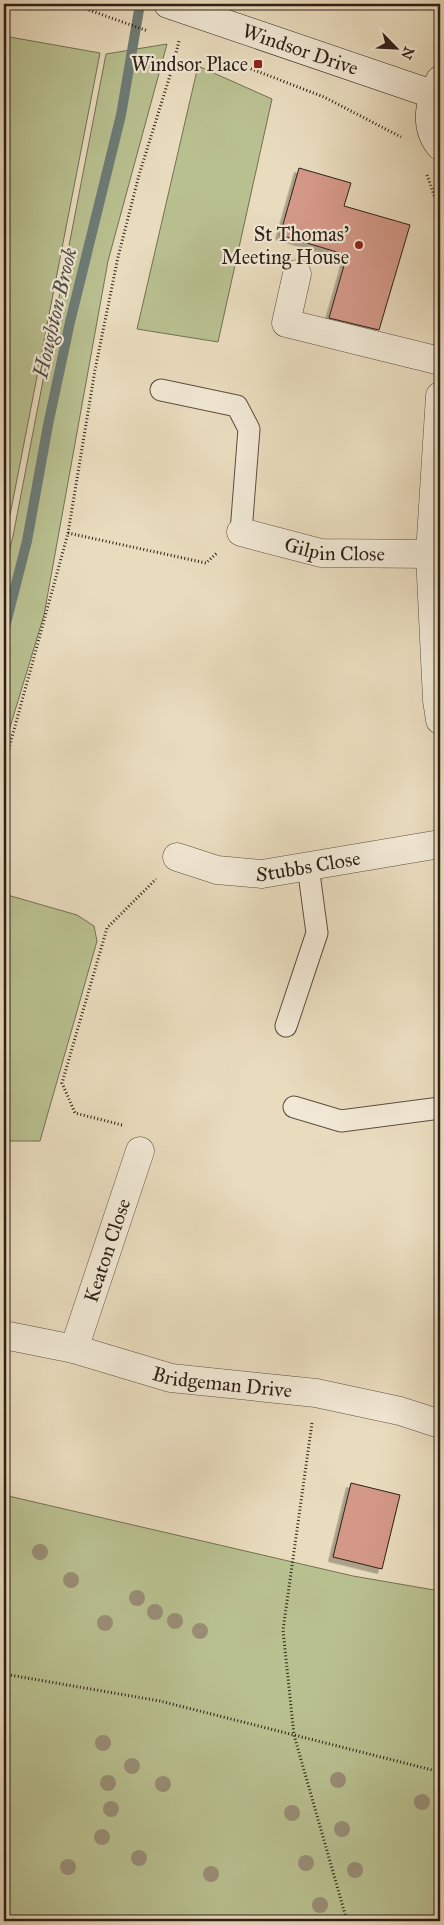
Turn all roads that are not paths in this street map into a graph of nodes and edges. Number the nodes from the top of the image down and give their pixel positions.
1 (186, 7) edge
2 (436, 87) edge
3 (440, 146) edge
4 (298, 274) dead end
5 (440, 361) edge
6 (161, 390) dead end
7 (440, 396) edge
8 (241, 532) joint
9 (430, 554) junction
10 (440, 720) edge
11 (440, 844) edge
12 (177, 857) road end
13 (308, 866) junction
14 (286, 1026) dead end
15 (294, 1107) dead end
16 (440, 1108) edge
17 (140, 1151) road end
18 (4, 1336) edge
19 (74, 1349) junction
20 (440, 1424) edge

1 - 2 street, Windsor Drive
2 - 3 street
4 - 5 street
6 - 8 lane
7 - 9 street
8 - 9 street, Gilpin Close
9 - 10 street
11 - 13 street, Stubbs Close
12 - 13 street, Stubbs Close
13 - 14 lane
15 - 16 lane
17 - 19 street, Keaton Close
18 - 19 street, Bridgeman Drive
19 - 20 street, Bridgeman Drive

